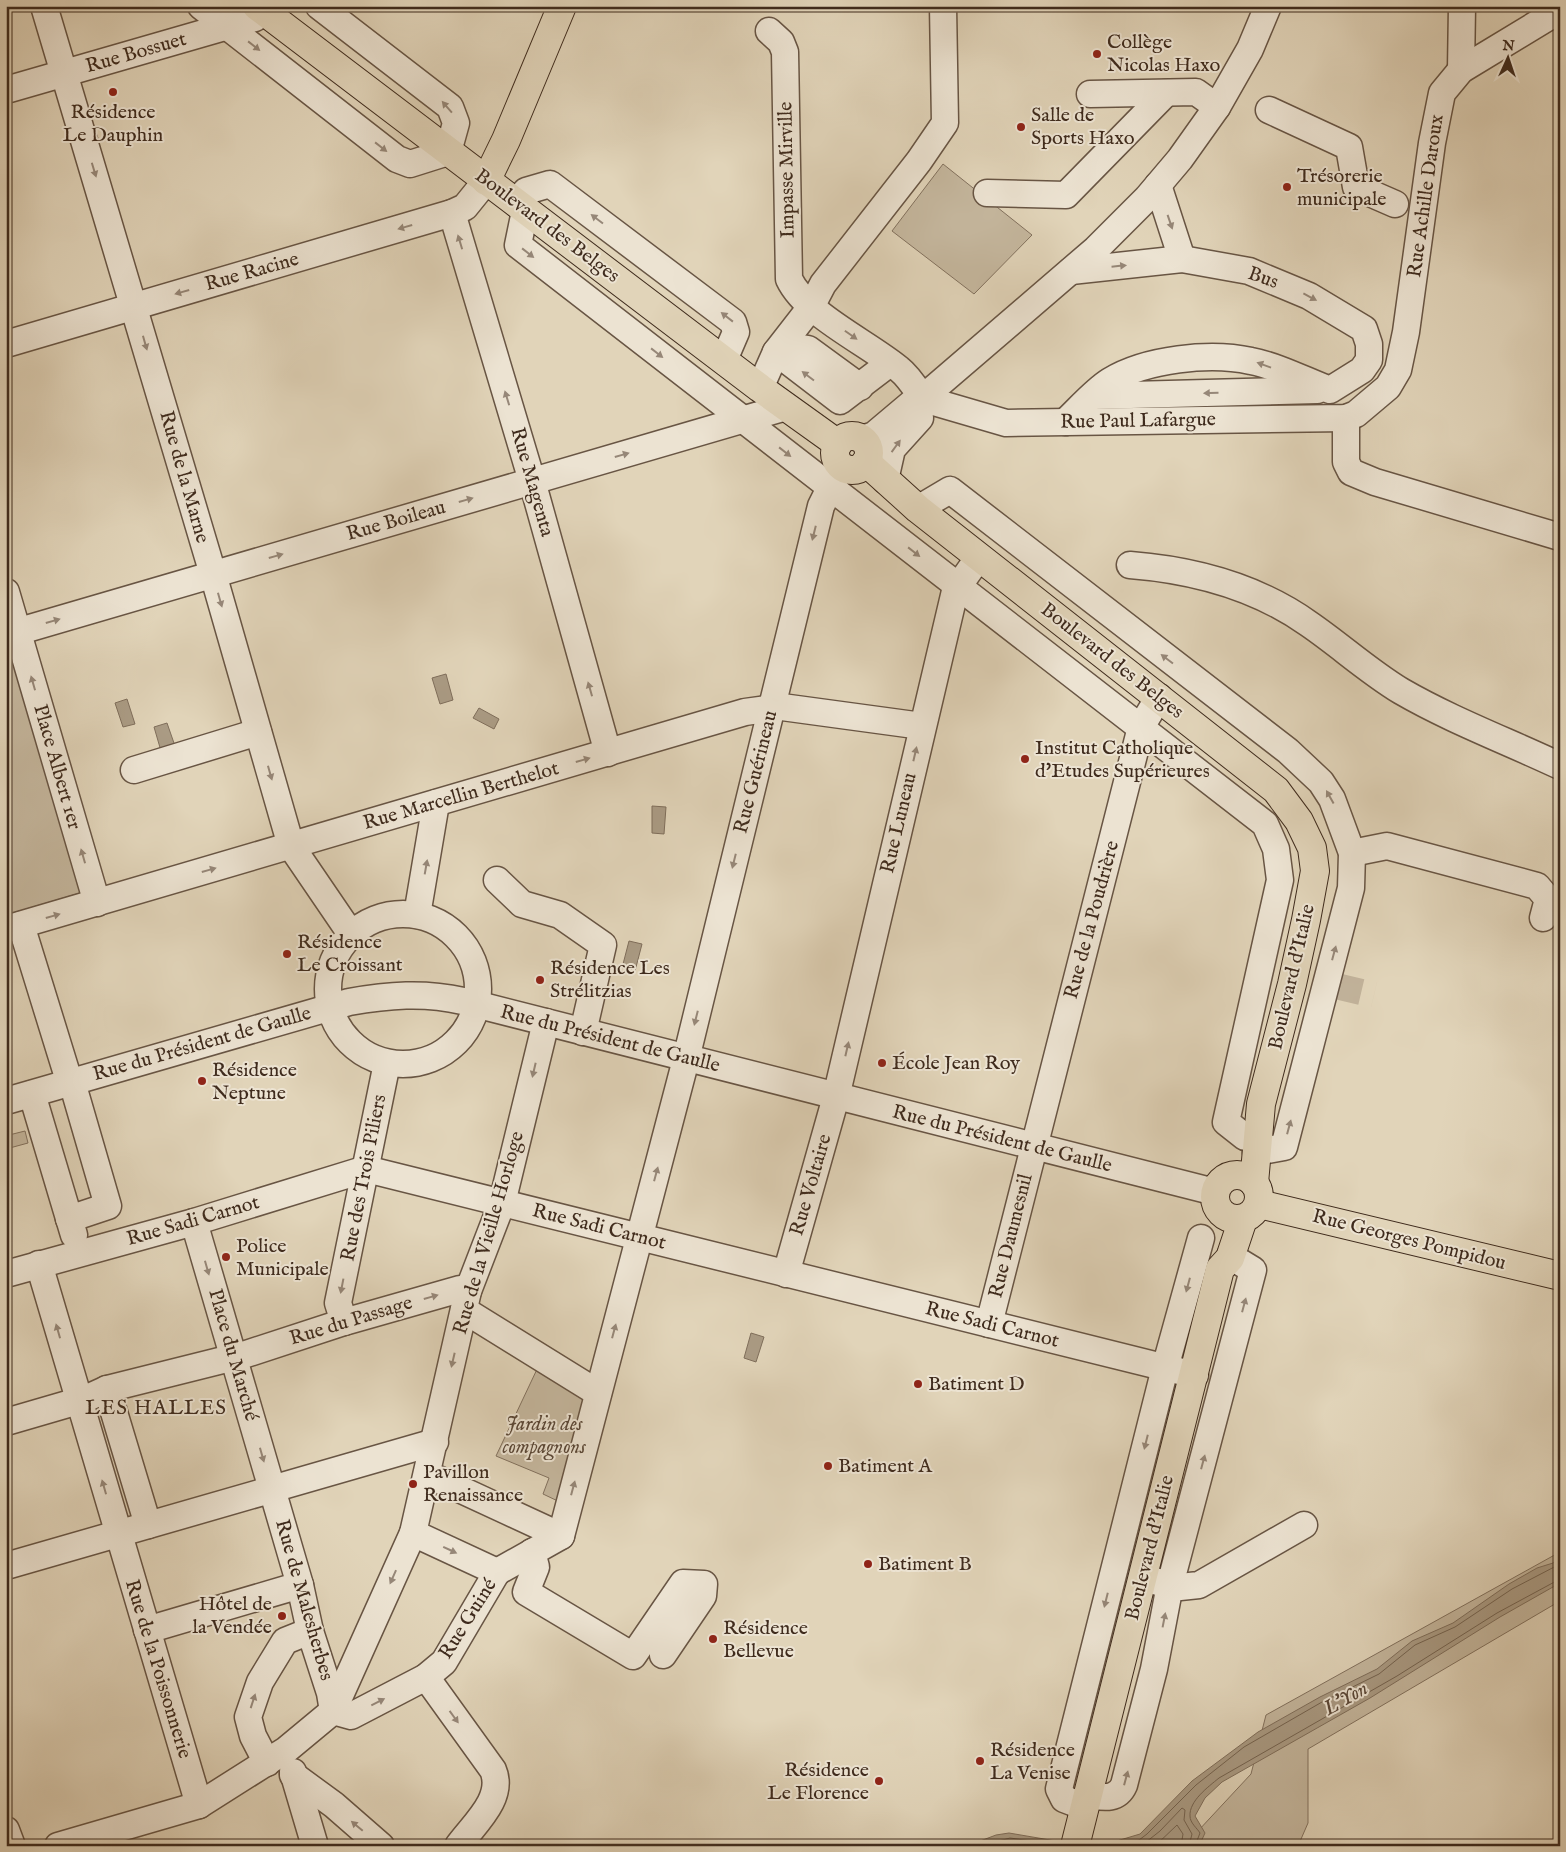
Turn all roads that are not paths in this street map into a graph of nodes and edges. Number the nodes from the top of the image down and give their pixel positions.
1 (44, 6) edge
2 (201, 6) edge
3 (319, 6) edge
4 (562, 6) edge
5 (944, 6) edge
6 (1268, 6) edge
7 (1462, 6) edge
8 (260, 8) edge
9 (1560, 10) edge
10 (228, 26) junction
11 (770, 31) dead end
12 (1461, 70) junction
13 (65, 73) junction
14 (6, 90) edge
15 (1166, 93) junction
16 (1090, 94) dead end
17 (1217, 107) junction
18 (1269, 110) dead end
19 (448, 152) junction
20 (486, 181) junction
21 (1158, 185) junction
22 (987, 193) dead end
23 (1395, 204) dead end
24 (521, 207) junction
25 (452, 213) junction
26 (1182, 259) junction
27 (1071, 271) junction
28 (134, 306) junction
29 (811, 306) junction
30 (6, 344) edge
31 (779, 348) junction
32 (895, 366) junction
33 (741, 373) junction
34 (1330, 390) junction
35 (1093, 396) junction
36 (925, 404) junction
37 (786, 407) junction
38 (1346, 418) junction
39 (743, 420) junction
40 (1065, 422) junction
41 (854, 463) junction
42 (532, 481) junction
43 (918, 509) junction
44 (1560, 537) edge
45 (979, 557) junction
46 (1130, 565) dead end
47 (213, 574) junction
48 (957, 585) junction
49 (6, 592) edge
50 (12, 633) edge
51 (1190, 676) junction
52 (1163, 700) junction
53 (771, 707) junction
54 (922, 726) junction
55 (1141, 727) junction
56 (258, 732) junction
57 (608, 752) junction
58 (1560, 766) edge
59 (134, 770) dead end
60 (436, 803) junction
61 (291, 846) junction
62 (1312, 848) joint
63 (1352, 852) junction
64 (497, 880) dead end
65 (97, 903) junction
66 (417, 915) junction
67 (1543, 918) dead end
68 (14, 927) edge
69 (352, 934) junction
70 (1328, 990) junction
71 (1290, 992) junction
72 (477, 1005) junction
73 (330, 1008) junction
74 (546, 1022) junction
75 (583, 1032) junction
76 (686, 1058) junction
77 (387, 1063) junction
78 (67, 1091) junction
79 (32, 1094) junction
80 (836, 1097) junction
81 (6, 1101) edge
82 (1251, 1145) junction
83 (1032, 1147) junction
84 (366, 1169) junction
85 (1237, 1198) junction
86 (502, 1203) junction
87 (108, 1206) junction
88 (69, 1218) junction
89 (194, 1222) junction
90 (639, 1238) junction
91 (1201, 1238) dead end
92 (120, 1242) junction
93 (80, 1253) junction
94 (1225, 1262) junction
95 (39, 1264) junction
96 (6, 1274) edge
97 (786, 1274) junction
98 (1560, 1276) edge
99 (466, 1300) junction
100 (344, 1322) junction
101 (989, 1324) junction
102 (228, 1359) junction
103 (1165, 1368) junction
104 (1195, 1375) junction
105 (108, 1389) junction
106 (598, 1393) junction
107 (79, 1400) junction
108 (6, 1422) edge
109 (435, 1442) junction
110 (428, 1474) junction
111 (267, 1491) junction
112 (1128, 1516) junction
113 (1156, 1523) junction
114 (1304, 1524) dead end
115 (148, 1525) junction
116 (413, 1533) junction
117 (118, 1534) junction
118 (561, 1536) junction
119 (532, 1552) junction
120 (6, 1566) edge
121 (497, 1572) junction
122 (1142, 1578) junction
123 (300, 1585) junction
124 (1170, 1585) junction
125 (147, 1630) junction
126 (310, 1631) junction
127 (1097, 1638) junction
128 (1123, 1654) junction
129 (663, 1656) dead end
130 (1154, 1669) junction
131 (426, 1677) junction
132 (334, 1711) junction
133 (276, 1757) junction
134 (294, 1775) junction
135 (198, 1805) junction
136 (334, 1805) junction
137 (307, 1815) junction
138 (1082, 1819) edge
139 (6, 1830) edge
140 (12, 1846) edge
141 (58, 1846) edge
142 (315, 1846) edge
143 (381, 1846) edge
144 (458, 1846) edge

1 - 13 street, Rue de la Marne
2 - 10 street
19 -> 3 street
4 - 20 main road
5 - 29 street
6 - 17 street
7 - 12 street
8 - 10 street, Rue Bossuet
8 - 19 main road, Boulevard des Belges
9 - 12 street, Rue Achille Daroux
10 - 13 street, Rue Bossuet
10 -> 19 street
11 - 29 street, Impasse Mirville
12 - 38 street, Rue Achille Daroux
13 - 14 street, Rue Bossuet
13 -> 28 street, Rue de la Marne
15 - 16 street
15 - 17 street
15 - 22 street
17 - 21 street
18 - 23 street
19 - 20 main road, Boulevard des Belges
20 - 24 main road, Boulevard des Belges
20 - 25 street, Rue Racine
21 -> 26 street
21 - 27 street
24 - 33 main road, Boulevard des Belges
33 -> 24 street
24 -> 39 street
25 -> 28 street, Rue Racine
42 -> 25 street, Rue Magenta
27 -> 26 street, Bus
26 -> 34 street, Bus
27 - 36 street
28 - 30 street, Rue Racine
28 -> 47 street, Rue de la Marne
29 - 31 street
29 -> 32 street, Impasse Mirville
32 -> 31 street
31 - 33 street
32 - 36 street, Impasse Mirville
33 - 37 main road, Boulevard des Belges
34 -> 35 street, Bus
34 -> 35 street
35 - 40 street
36 - 40 street, Rue Paul Lafargue
36 - 41 street
41 -> 36 street, Rue Guérineau
37 - 39 street, Rue Boileau
37 - 41 main road, Boulevard des Belges
38 - 40 street, Rue Paul Lafargue
38 - 44 street
39 -> 41 street
42 -> 39 street, Rue Boileau
41 - 43 main road, Boulevard des Belges
41 -> 48 street
41 -> 53 street, Rue Guérineau
47 -> 42 street, Rue Boileau
57 -> 42 street, Rue Magenta
43 - 45 main road, Boulevard des Belges
51 -> 43 street
45 - 48 street, Rue Luneau
45 - 52 main road, Boulevard des Belges
46 - 58 street
50 -> 47 street, Rue Boileau
47 -> 56 street, Rue de la Marne
48 - 54 street, Rue Luneau
48 - 55 street
49 - 50 street, Place Albert 1er
65 -> 50 street, Place Albert 1er
51 - 52 street, Rue de la Poudrière
63 -> 51 street
52 - 55 street, Rue de la Poudrière
52 - 62 main road, Boulevard des Belges
53 - 54 street, Rue Marcellin Berthelot
53 - 57 street, Rue Marcellin Berthelot
53 -> 76 street, Rue Guérineau
80 -> 54 street, Rue Luneau
55 - 82 street
55 - 83 street, Rue de la Poudrière
56 - 59 street
56 -> 61 street, Rue de la Marne
60 -> 57 street, Rue Marcellin Berthelot
60 - 61 street, Rue Marcellin Berthelot
66 -> 60 street
65 -> 61 street, Rue Marcellin Berthelot
61 - 69 street, Rue de la Marne
62 - 71 main road, Boulevard d'Italie
63 - 67 street
70 -> 63 street
64 - 75 street
68 -> 65 street, Rue Marcellin Berthelot
66 - 69 street
66 - 72 street
68 - 78 street
69 - 73 street
70 - 71 street
82 -> 70 street
71 - 82 main road, Boulevard d'Italie
72 - 73 street, Rue du Président de Gaulle
72 - 74 street, Rue du Président de Gaulle
72 - 77 street
73 - 77 street
73 - 78 street, Rue du Président de Gaulle
74 - 75 street, Rue du Président de Gaulle
74 -> 86 street, Rue de la Vieille Horloge
75 - 76 street, Rue du Président de Gaulle
76 - 80 street, Rue du Président de Gaulle
90 -> 76 street, Rue Guérineau
77 - 84 street, Rue des Trois Piliers
78 - 79 street, Rue du Président de Gaulle
78 - 87 street
79 - 81 street, Rue du Président de Gaulle
79 - 88 street
80 - 83 street, Rue du Président de Gaulle
80 - 97 street, Rue Voltaire
82 - 85 main road, Boulevard d'Italie
83 - 85 street, Rue du Président de Gaulle
83 - 101 street, Rue Daumesnil
84 - 86 street, Rue Sadi Carnot
84 - 89 street, Rue Sadi Carnot
84 -> 100 street, Rue des Trois Piliers
85 - 94 main road, Boulevard d'Italie
85 - 98 main road, Rue Georges Pompidou
86 - 90 street, Rue Sadi Carnot
86 - 99 street, Rue de la Vieille Horloge
87 - 88 street
87 - 92 street
88 - 93 street
89 - 92 street, Rue Sadi Carnot
89 -> 102 street, Place du Marché
90 - 97 street, Rue Sadi Carnot
106 -> 90 street, Rue Guérineau
91 -> 103 street
92 - 93 street, Rue Sadi Carnot
93 - 95 street, Rue Sadi Carnot
94 - 104 main road, Boulevard d'Italie
124 -> 94 street
95 - 96 street, Rue Sadi Carnot
107 -> 95 street
97 - 101 street, Rue Sadi Carnot
100 -> 99 street, Rue du Passage
99 - 106 street
99 -> 109 street, Rue de la Vieille Horloge
100 - 102 street, Rue du Passage
101 - 103 street, Rue Sadi Carnot
102 - 105 street, Rue du Passage
102 -> 111 street, Place du Marché
103 - 104 street, Rue Sadi Carnot
103 -> 112 street
104 - 113 main road, Boulevard d'Italie
105 - 107 street, Rue du Passage
105 - 115 street
118 -> 106 street, Rue Guérineau
107 - 108 street, Rue du Passage
117 -> 107 street
109 - 110 street, Rue de la Vieille Horloge
109 - 111 street
110 - 116 street, Rue de la Vieille Horloge
110 - 118 street
111 - 115 street
111 - 123 street, Rue de Malesherbes
112 - 113 street
112 -> 127 street
113 - 122 main road, Boulevard d'Italie
114 - 124 street
115 - 117 street
116 -> 121 street
116 -> 132 street, Rue de la Vieille Horloge
117 - 120 street
117 - 125 street, Rue de la Poissonnerie
118 - 119 street
119 - 121 street
119 - 129 street
121 - 131 street, Rue Guiné
122 - 124 street
122 - 128 main road, Boulevard d'Italie
123 - 125 street
123 - 126 street, Rue de Malesherbes
130 -> 124 street
125 - 135 street, Rue de la Poissonnerie
126 - 132 street, Rue de Malesherbes
133 -> 126 street
127 - 128 street
127 - 138 street
128 - 130 street
128 - 138 main road, Boulevard d'Italie
138 -> 130 street
132 -> 131 street, Rue Guiné
131 -> 144 street
132 - 133 street
133 - 134 street
133 - 135 street
134 - 136 street
134 - 137 street
135 - 141 street
136 - 137 street
143 -> 136 street
137 - 142 street
139 - 140 street

